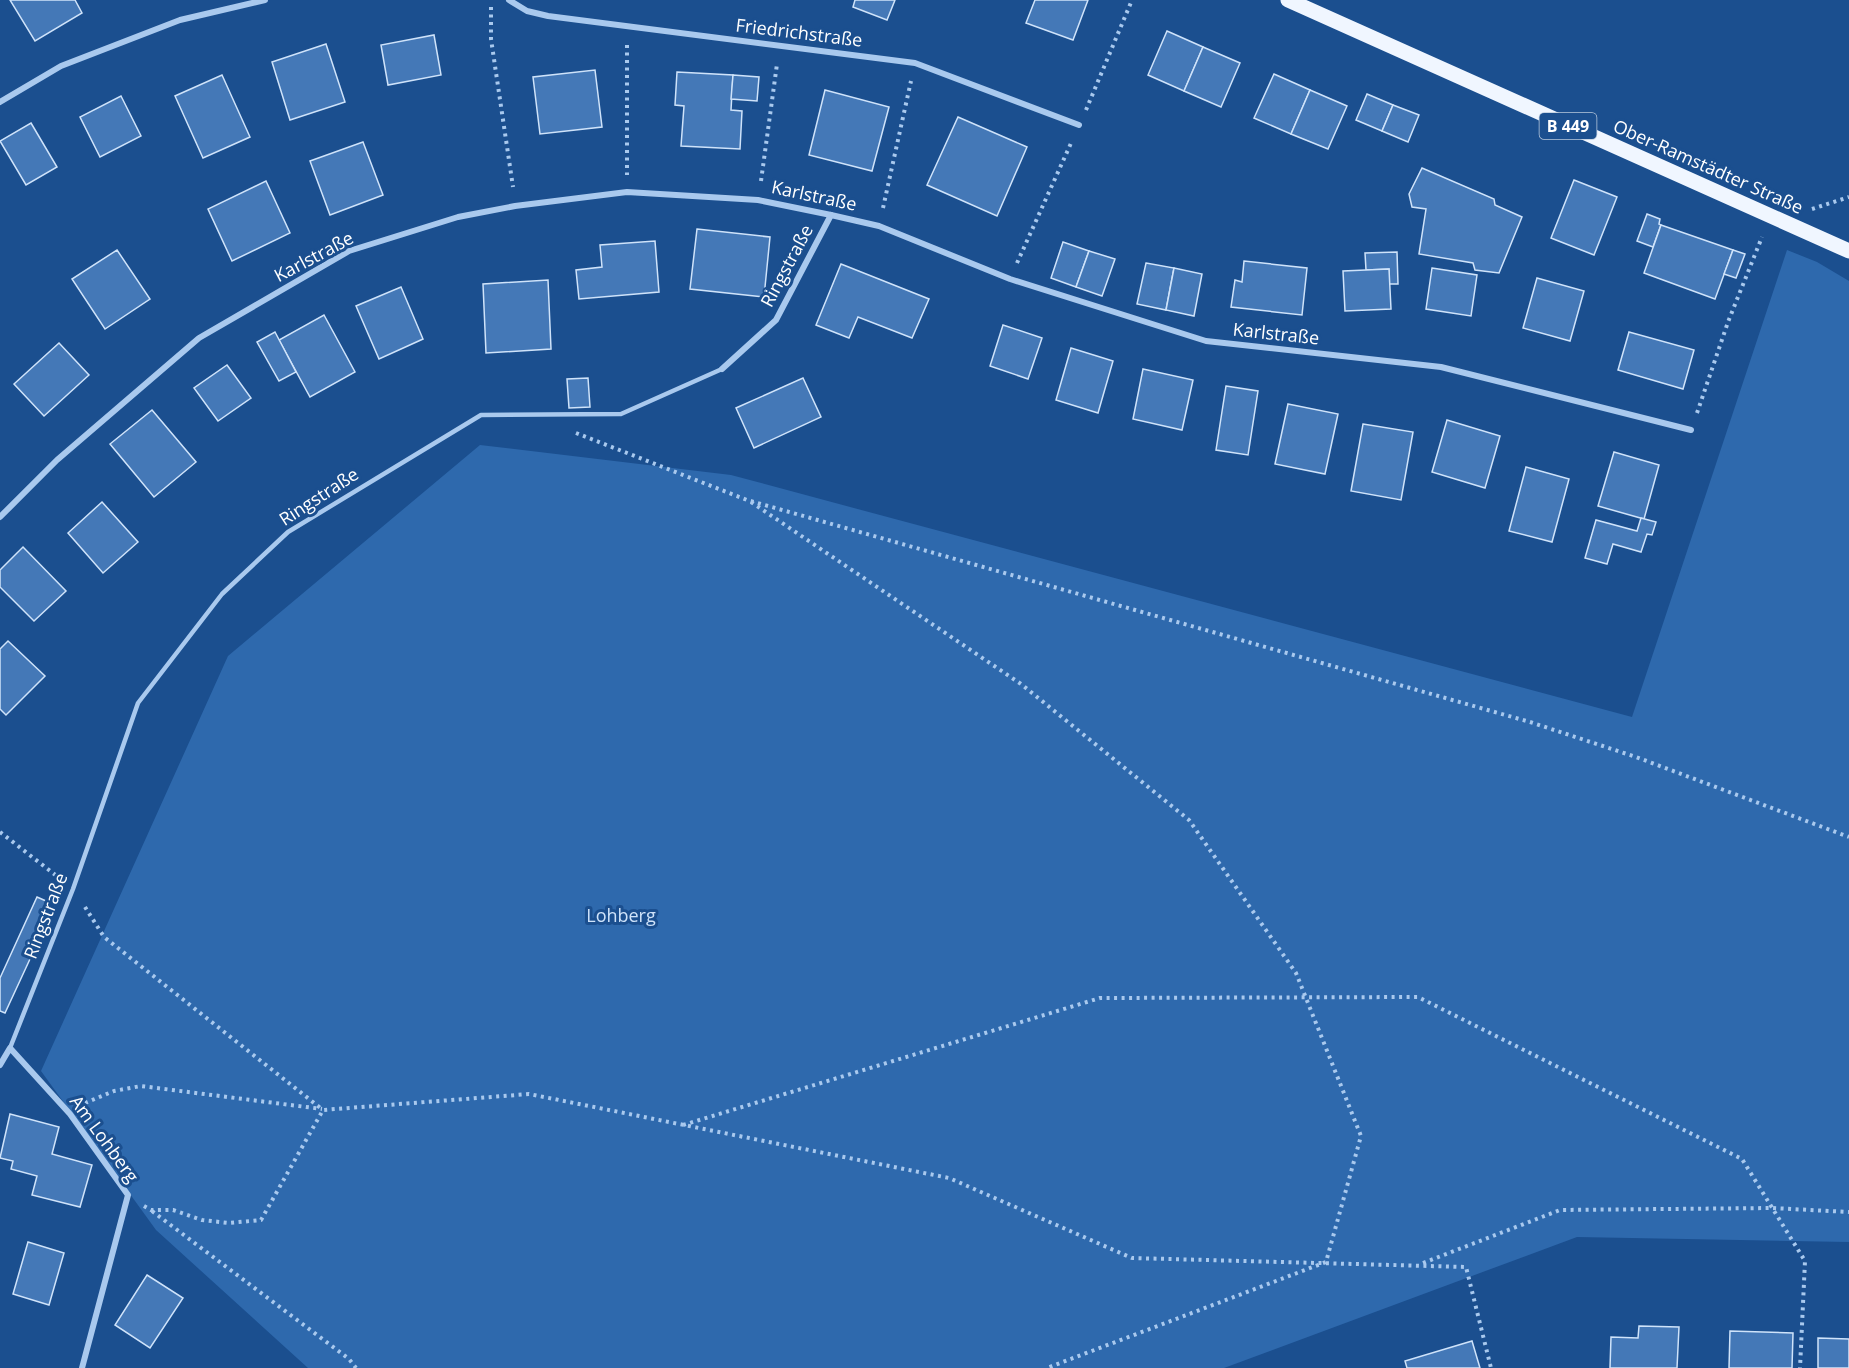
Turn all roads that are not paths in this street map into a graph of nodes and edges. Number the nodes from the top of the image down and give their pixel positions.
1 (265, 0) edge
2 (509, 0) edge
3 (1288, 0) edge
4 (0, 102) edge
5 (1079, 125) dead end
6 (831, 215) junction
7 (1849, 251) edge
8 (722, 369) joint
9 (1691, 430) road end
10 (0, 517) edge
11 (10, 1048) junction
12 (0, 1065) edge
13 (82, 1368) edge

1 - 4 street
2 - 5 street, Friedrichstraße
3 - 7 main road, Ober-Ramstädter Straße / B 449
6 - 8 street, Ringstraße
6 - 9 street, Karlstraße
6 - 10 street, Karlstraße
8 - 11 lane, Ringstraße
11 - 12 street, Ringstraße
11 - 13 street, Am Lohberg

